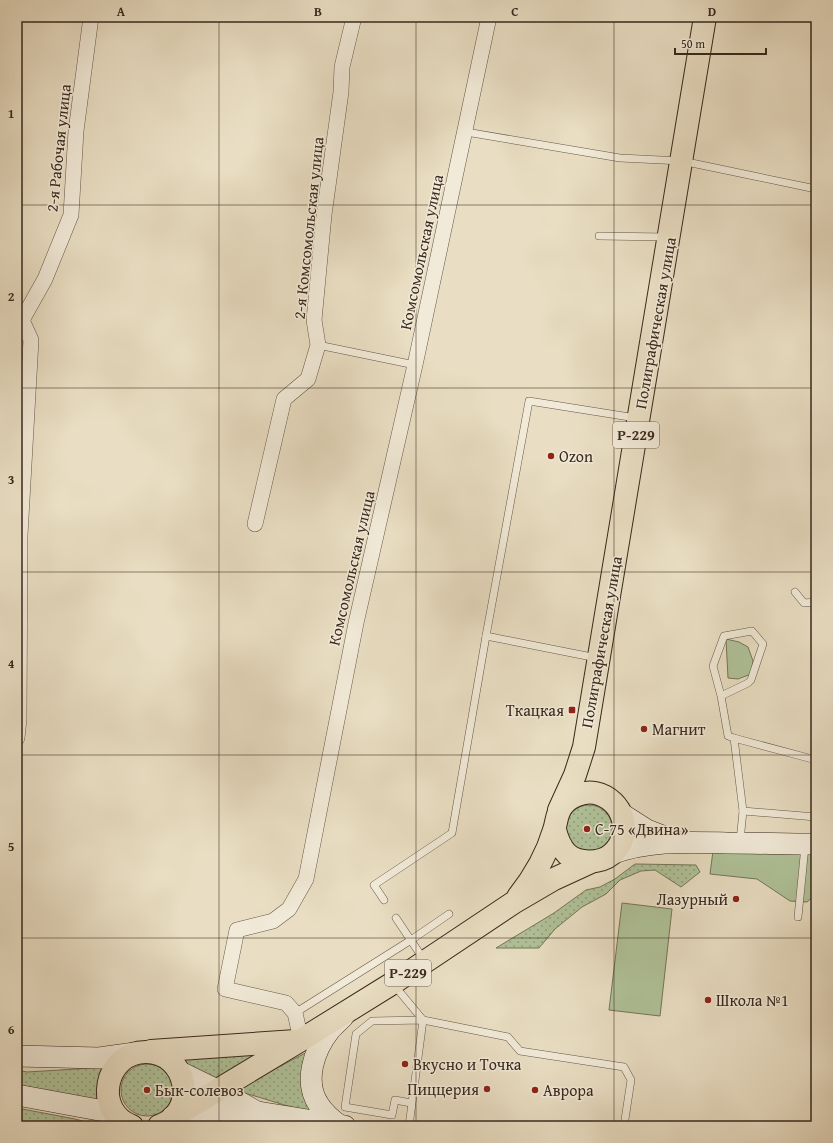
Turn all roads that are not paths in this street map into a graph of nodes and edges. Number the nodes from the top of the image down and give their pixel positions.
1 (91, 17) edge
2 (354, 17) edge
3 (489, 17) edge
4 (705, 17) edge
5 (466, 132) junction
6 (682, 160) junction
7 (816, 189) edge
8 (599, 236) dead end
9 (669, 237) junction
10 (20, 318) edge
11 (318, 345) junction
12 (415, 365) junction
13 (639, 419) junction
14 (254, 524) dead end
15 (795, 592) dead end
16 (816, 602) edge
17 (486, 636) junction
18 (599, 658) junction
19 (721, 696) junction
20 (17, 738) edge
21 (734, 738) junction
22 (584, 746) junction
23 (816, 760) edge
24 (606, 797) junction
25 (743, 811) junction
26 (622, 814) junction
27 (816, 817) edge
28 (557, 820) junction
29 (677, 842) junction
30 (740, 843) junction
31 (810, 844) edge
32 (611, 854) junction
33 (591, 862) junction
34 (384, 900) dead end
35 (513, 903) junction
36 (449, 914) dead end
37 (798, 917) dead end
38 (396, 918) dead end
39 (411, 940) junction
40 (425, 962) junction
41 (393, 983) junction
42 (350, 1009) junction
43 (294, 1013) junction
44 (423, 1020) junction
45 (301, 1040) junction
46 (140, 1052) junction
47 (17, 1056) edge
48 (180, 1072) junction
49 (218, 1090) junction
50 (17, 1095) edge
51 (411, 1103) junction
52 (256, 1119) edge
53 (123, 1121) edge
54 (166, 1122) edge
55 (342, 1125) edge
56 (409, 1126) edge
57 (624, 1126) edge

1 - 10 street, 2-я Рабочая улица
2 - 11 street, 2-я Комсомольская улица
3 - 5 street, Комсомольская улица
4 - 6 main road, Полиграфическая улица / Р-229
5 - 6 lane
5 - 12 street, Комсомольская улица
6 - 7 lane
6 - 9 main road, Полиграфическая улица / Р-229
8 - 9 lane
9 - 13 main road, Полиграфическая улица / Р-229
10 - 20 street
11 - 12 lane
11 - 14 street, 2-я Комсомольская улица
12 - 43 street, Комсомольская улица
13 - 17 lane
13 - 18 main road, Полиграфическая улица / Р-229
15 - 16 lane
17 - 18 lane
17 - 34 lane
18 - 22 main road, Полиграфическая улица / Р-229
19 - 19 lane
19 - 21 lane
21 - 23 lane
21 - 25 lane
22 - 24 main road, Полиграфическая улица / Р-229
22 - 28 main road, Полиграфическая улица / Р-229
24 - 26 main road, Полиграфическая улица / Р-229
24 - 28 main road, Полиграфическая улица / Р-229
25 - 27 lane
25 - 30 lane
26 - 29 main road
26 - 32 main road
28 - 33 main road
28 - 35 main road, Полиграфическая улица / Р-229
29 - 30 main road
29 - 32 main road
30 - 31 main road
31 - 37 lane
32 - 33 main road, Полиграфическая улица / Р-229
33 - 35 main road, Полиграфическая улица / Р-229
35 - 40 main road, Полиграфическая улица / Р-229
36 - 39 lane
38 - 39 lane
39 - 40 lane
39 - 43 lane
40 - 41 main road, Полиграфическая улица / Р-229
41 - 42 main road, Полиграфическая улица / Р-229
41 - 44 lane
42 - 45 main road, Полиграфическая улица / Р-229
42 - 55 main road
43 - 45 street
44 - 51 lane
44 - 51 lane
44 - 57 lane
45 - 46 main road, Полиграфическая улица / Р-229
45 - 49 main road, Полиграфическая улица / Р-229
46 - 47 main road
46 - 48 main road
46 - 53 main road, Р-229
48 - 49 main road
48 - 54 main road
49 - 52 main road
49 - 54 main road, Полиграфическая улица / Р-229
50 - 53 main road
51 - 56 lane
52 - 54 main road
52 - 55 main road

